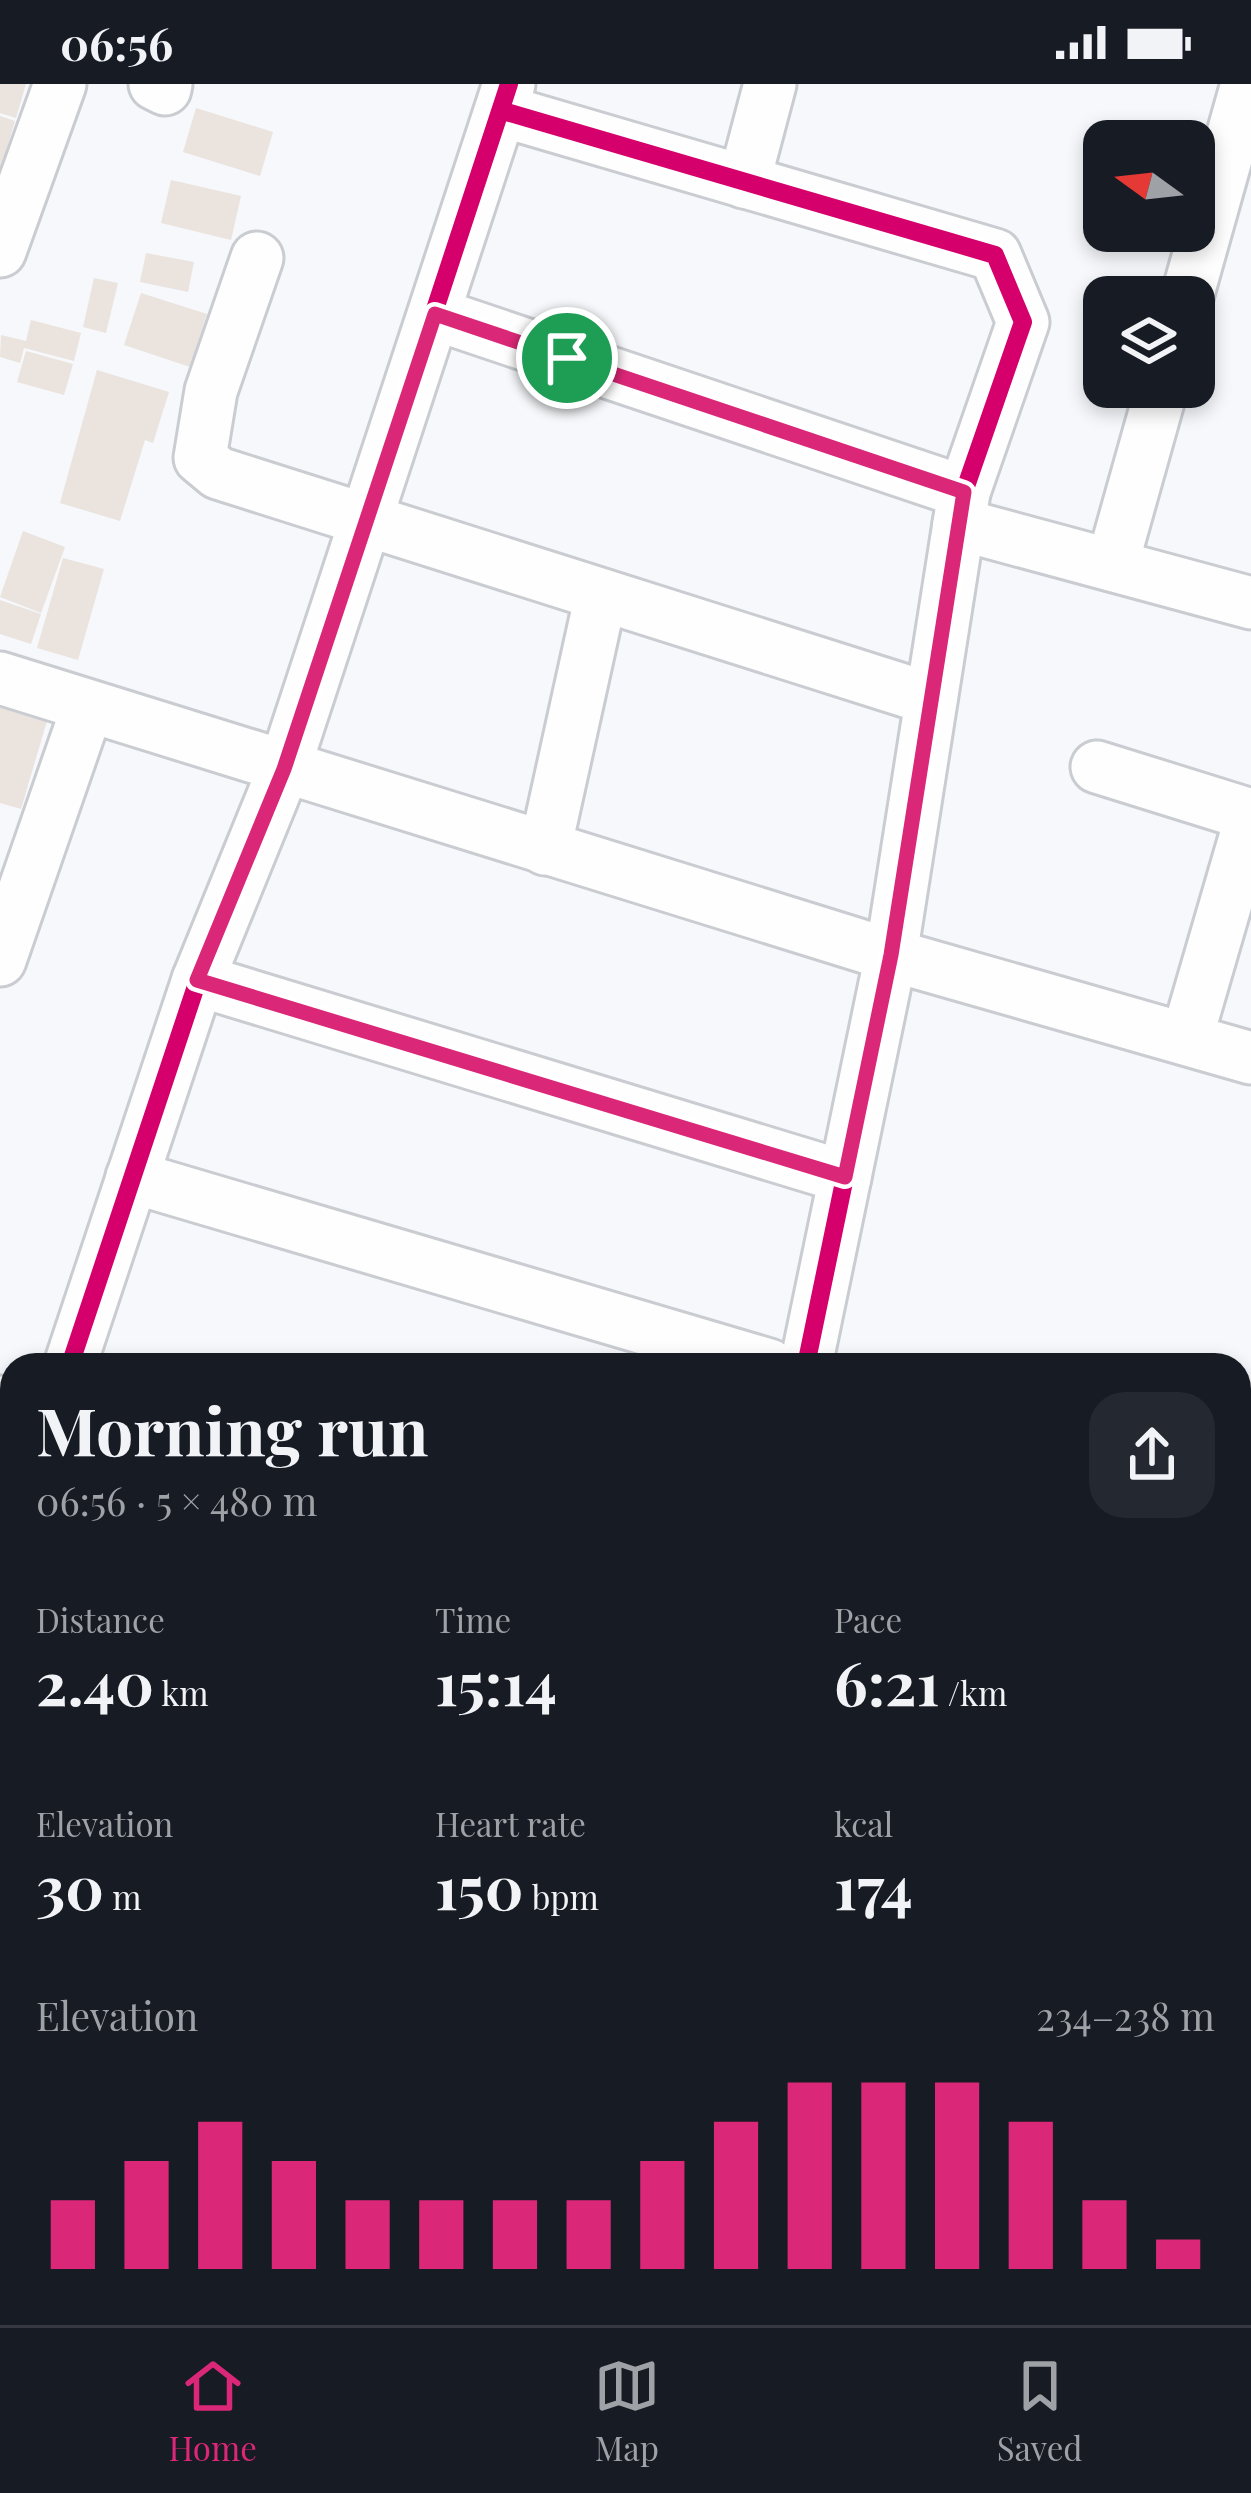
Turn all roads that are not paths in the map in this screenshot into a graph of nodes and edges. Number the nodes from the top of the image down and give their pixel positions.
1 (60, 84) edge
2 (155, 84) edge
3 (166, 84) edge
4 (770, 84) edge
5 (1247, 84) edge
6 (506, 98) edge
7 (743, 182) junction
8 (0, 251) edge
9 (257, 258) dead end
10 (1193, 276) edge
11 (435, 314) junction
12 (1156, 408) edge
13 (962, 508) junction
14 (367, 521) junction
15 (1112, 565) junction
16 (601, 595) junction
17 (1251, 603) edge
18 (0, 678) edge
19 (931, 699) junction
20 (88, 706) junction
21 (1097, 766) dead end
22 (284, 769) junction
23 (1251, 816) edge
24 (545, 849) junction
25 (891, 955) junction
26 (0, 960) edge
27 (197, 980) junction
28 (1187, 1037) junction
29 (1251, 1058) edge
30 (845, 1177) junction
31 (132, 1178) junction
32 (74, 1353) edge
33 (728, 1353) edge
34 (808, 1353) edge

1 - 8 street
2 - 3 street
4 - 7 street
5 - 10 street
6 - 7 street
6 - 11 street
7 - 13 street
9 - 14 street
11 - 13 street
11 - 14 street
12 - 15 street
13 - 15 street
13 - 19 street
14 - 16 street
14 - 22 street
15 - 17 street
16 - 19 street
16 - 24 street
18 - 20 street
19 - 25 street
20 - 22 street
20 - 26 street
21 - 23 street
22 - 24 street
22 - 27 street
23 - 28 street
24 - 25 street
25 - 28 street
25 - 30 street
27 - 30 street
27 - 31 street
28 - 29 street
30 - 34 street
31 - 32 street
31 - 33 street

